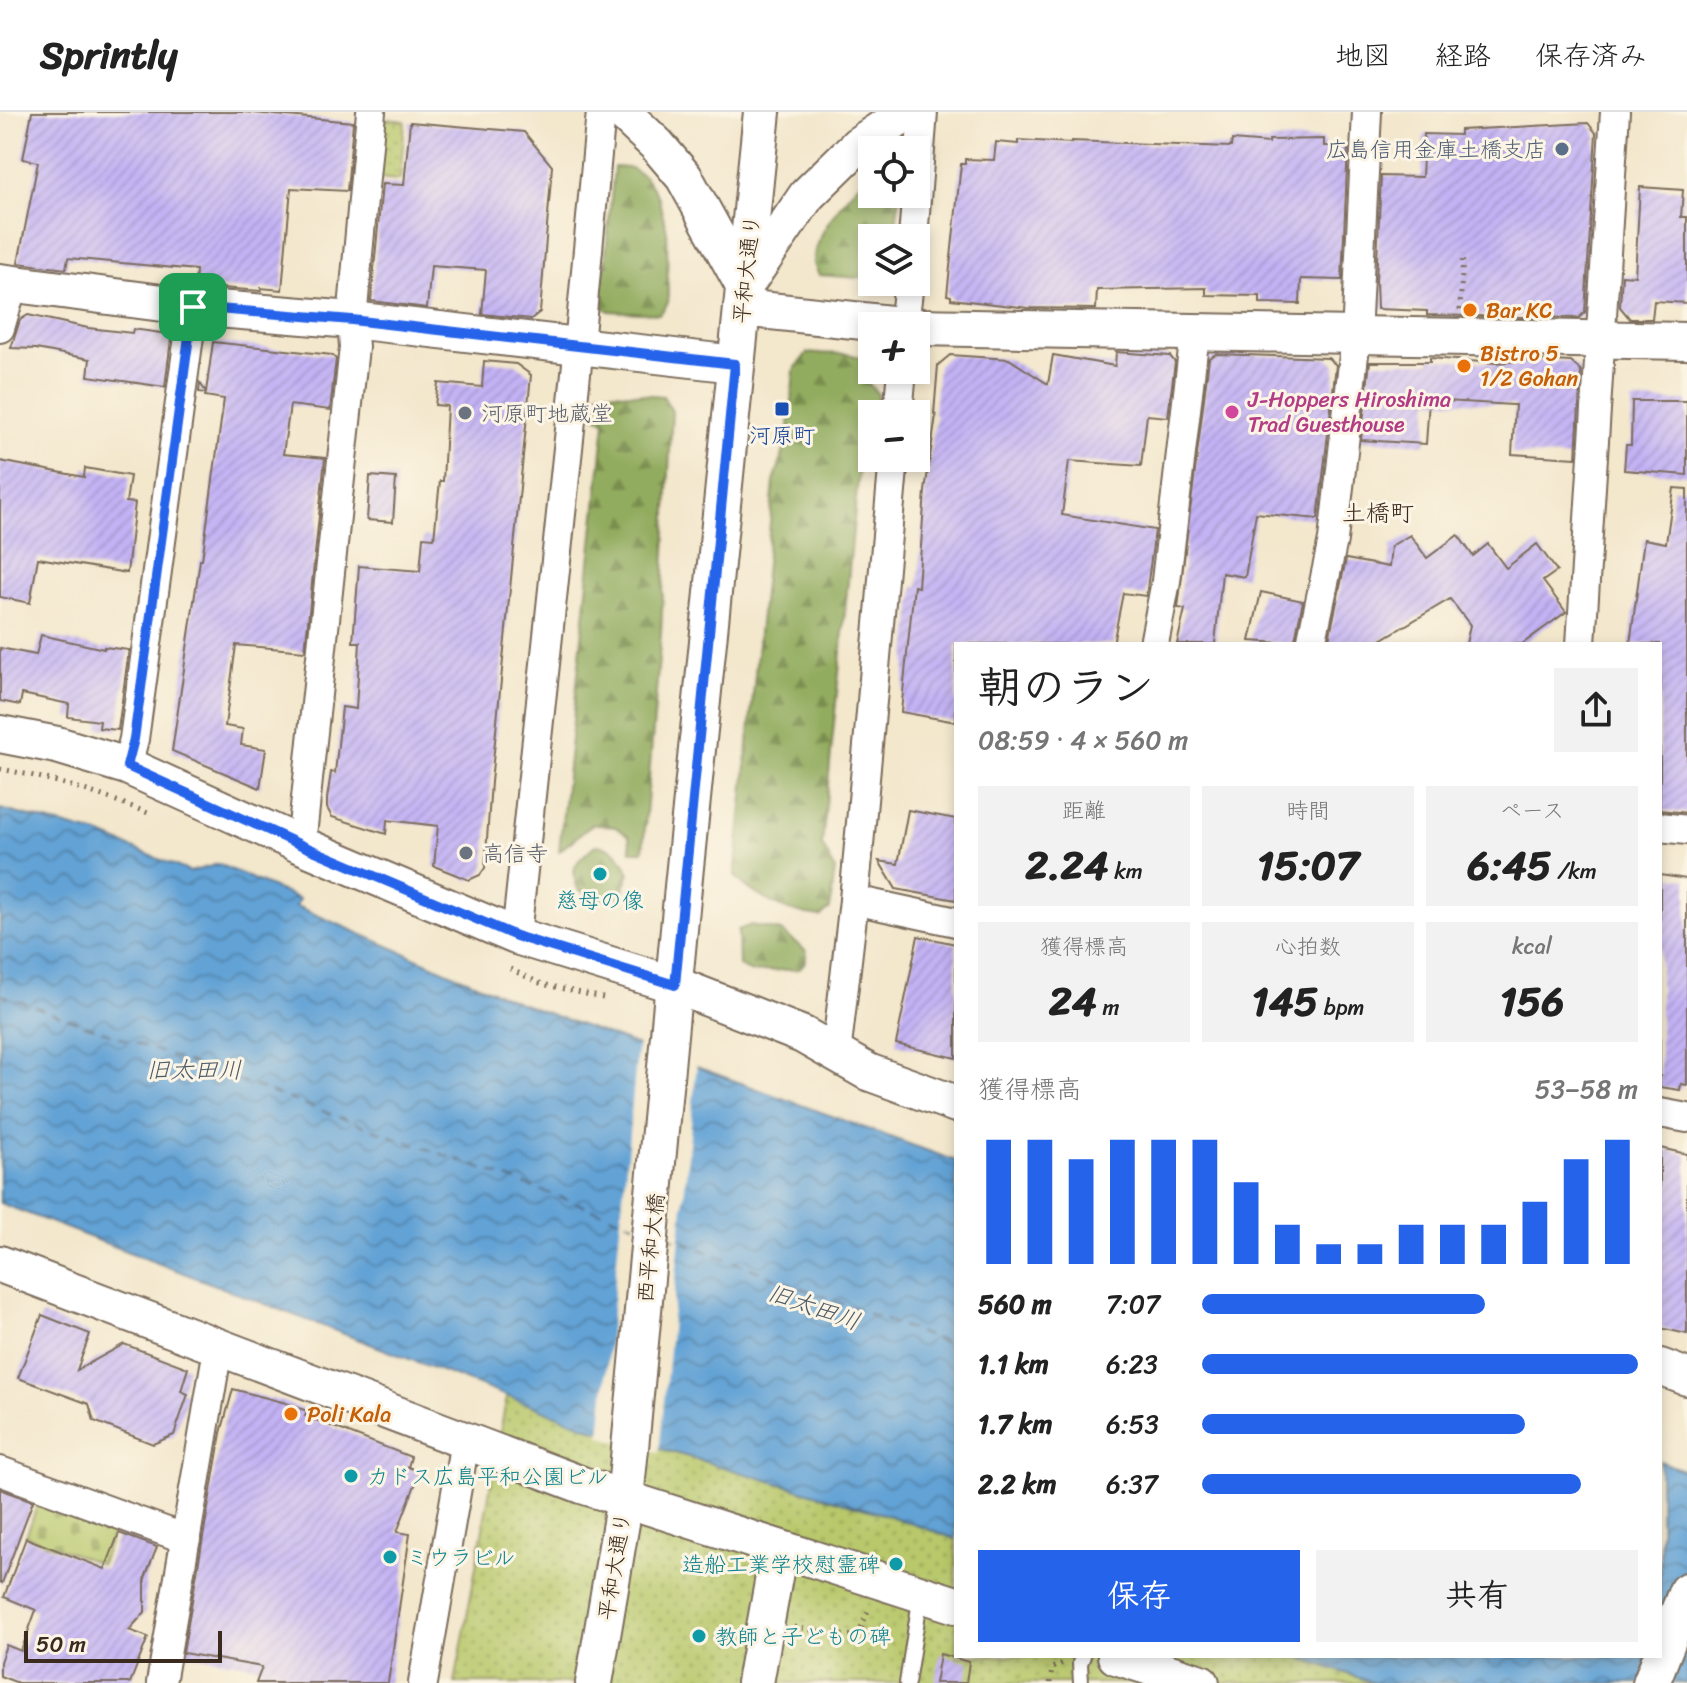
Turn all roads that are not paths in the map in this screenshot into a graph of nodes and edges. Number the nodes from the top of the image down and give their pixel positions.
1 (371, 112) edge
2 (601, 112) edge
3 (622, 112) edge
4 (762, 112) edge
5 (907, 112) edge
6 (923, 112) edge
7 (1367, 112) edge
8 (1615, 112) edge
9 (914, 224) edge
10 (6, 283) edge
11 (743, 297) junction
12 (193, 307) junction
13 (858, 317) edge
14 (352, 320) junction
15 (930, 327) edge
16 (0, 328) edge
17 (1195, 333) junction
18 (1356, 337) junction
19 (1601, 339) junction
20 (1687, 341) edge
21 (579, 345) junction
22 (735, 364) junction
23 (893, 472) edge
24 (1154, 642) edge
25 (1311, 642) edge
26 (1581, 642) edge
27 (0, 734) edge
28 (127, 766) junction
29 (1662, 827) edge
30 (1687, 830) edge
31 (301, 845) junction
32 (854, 900) junction
33 (954, 922) edge
34 (516, 936) junction
35 (675, 985) junction
36 (669, 1048) joint
37 (836, 1055) junction
38 (954, 1103) edge
39 (1662, 1113) edge
40 (1687, 1118) edge
41 (0, 1264) edge
42 (218, 1348) junction
43 (1662, 1368) edge
44 (1687, 1377) edge
45 (465, 1441) junction
46 (630, 1448) joint
47 (0, 1471) edge
48 (625, 1499) junction
49 (186, 1539) junction
50 (779, 1549) junction
51 (1687, 1591) edge
52 (922, 1594) junction
53 (954, 1604) edge
54 (1662, 1655) edge
55 (1076, 1658) edge
56 (1122, 1658) edge
57 (1661, 1658) edge
58 (593, 1675) edge
59 (161, 1683) edge
60 (423, 1683) edge
61 (755, 1683) edge
62 (907, 1683) edge
63 (1081, 1683) edge
64 (1201, 1683) edge
65 (1651, 1683) edge

1 - 14 street
2 - 21 street
3 - 11 street
4 - 11 street, 平和大通り
5 - 11 street
6 - 9 street
7 - 18 street
8 - 19 street
10 - 12 street
10 - 16 street
11 - 13 street
11 - 22 street, 平和大通り
12 - 14 street
12 - 28 street
14 - 21 street
14 - 31 street
15 - 17 street
17 - 18 street
17 - 24 street
18 - 19 street
18 - 25 street
19 - 20 street
19 - 26 street
21 - 22 street
21 - 34 street
22 - 35 street, 平和大通り
23 - 32 street
27 - 28 street
28 - 31 street
29 - 30 street
31 - 34 street
32 - 33 street
32 - 37 street
34 - 35 street
35 - 36 street, 平和大通り
35 - 37 street
36 - 46 street, 西平和大橋
37 - 38 street
39 - 40 street
41 - 42 street
42 - 45 street
42 - 49 street
43 - 44 street
45 - 48 street
45 - 60 street
46 - 48 street, 平和大通り
47 - 49 street
48 - 50 street
48 - 58 street, 平和大通り
49 - 59 street
50 - 52 street
50 - 61 street
51 - 54 street
52 - 53 street
52 - 62 lane
55 - 63 lane
56 - 64 street
57 - 65 street

